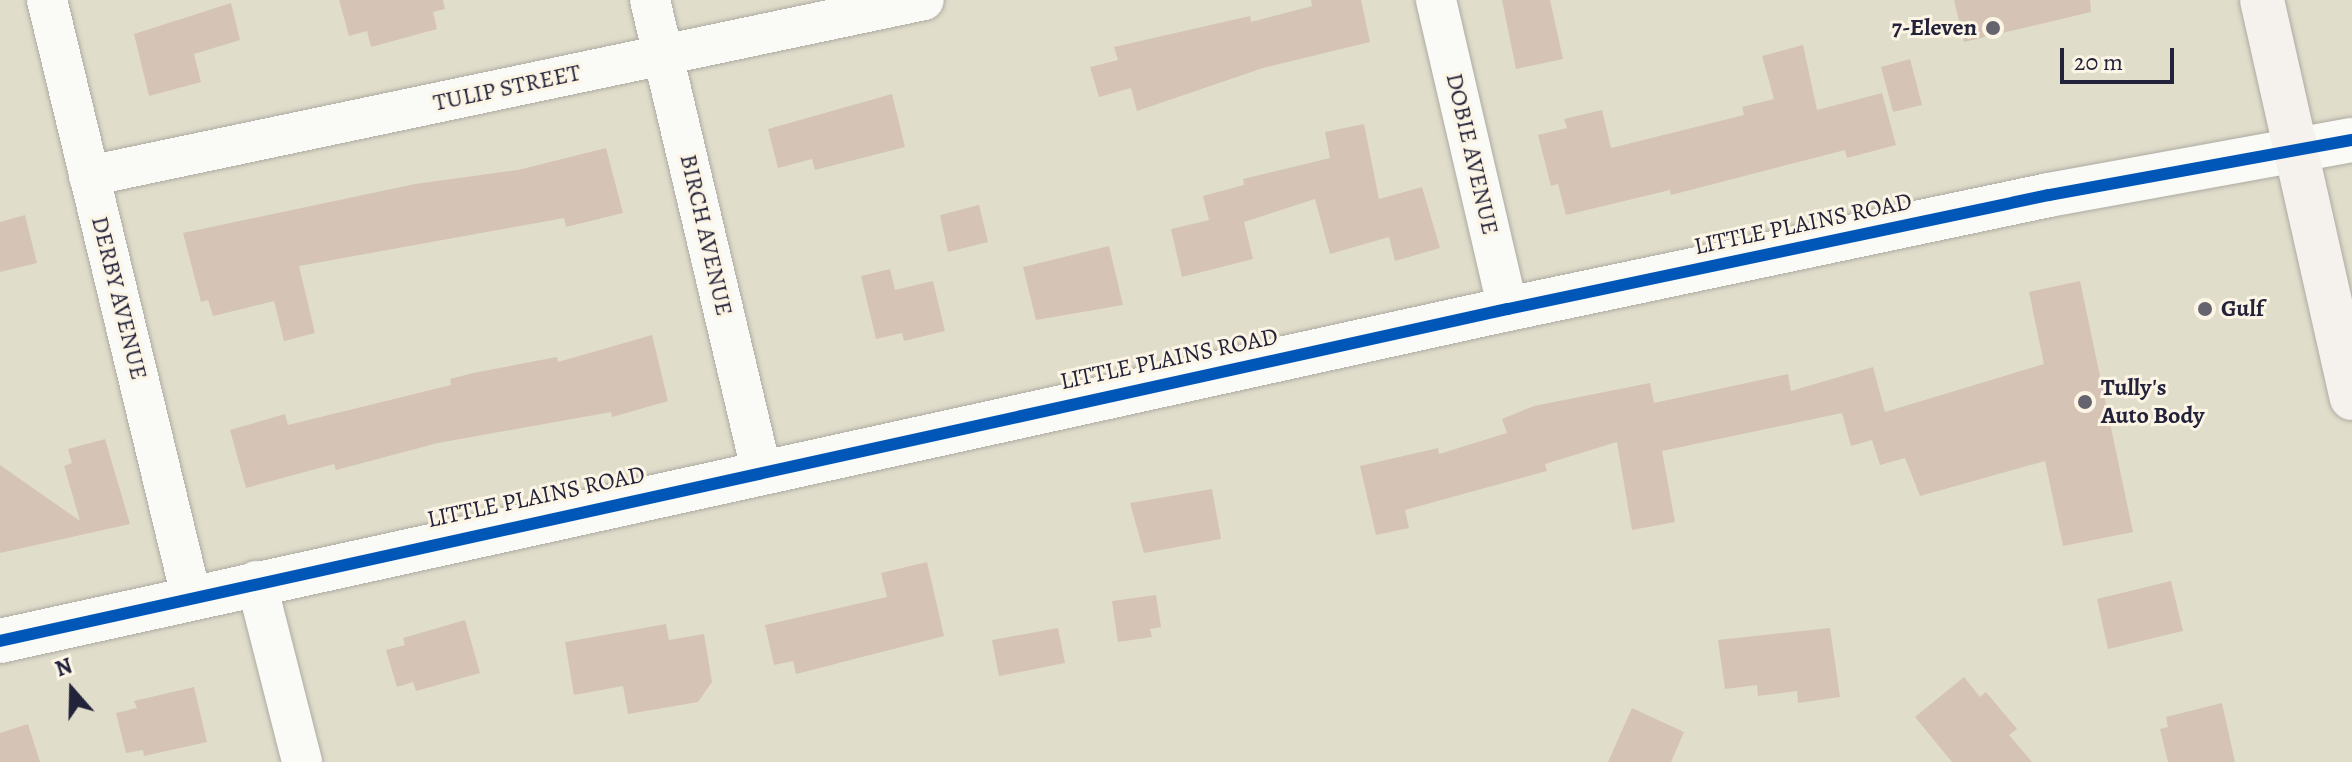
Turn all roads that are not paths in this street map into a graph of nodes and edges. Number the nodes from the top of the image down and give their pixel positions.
1 (47, 0) edge
2 (650, 0) edge
3 (924, 0) edge
4 (1436, 0) edge
5 (2262, 0) edge
6 (663, 55) junction
7 (2352, 140) edge
8 (2296, 151) junction
9 (89, 176) junction
10 (1508, 309) junction
11 (2352, 398) edge
12 (761, 470) junction
13 (256, 581) junction
14 (191, 596) junction
15 (0, 641) edge
16 (302, 762) edge

1 - 9 street, DERBY AVENUE
2 - 6 street, BIRCH AVENUE
3 - 6 street, TULIP STREET
4 - 10 street, DOBIE AVENUE
5 - 8 main road
6 - 9 street, TULIP STREET
6 - 12 street, BIRCH AVENUE
7 - 8 street, LITTLE PLAINS ROAD
8 - 10 street, LITTLE PLAINS ROAD
8 - 11 main road
9 - 14 street, DERBY AVENUE
10 - 12 street, LITTLE PLAINS ROAD
12 - 13 street, LITTLE PLAINS ROAD
13 - 14 street, LITTLE PLAINS ROAD
13 - 16 street
14 - 15 street, LITTLE PLAINS ROAD

